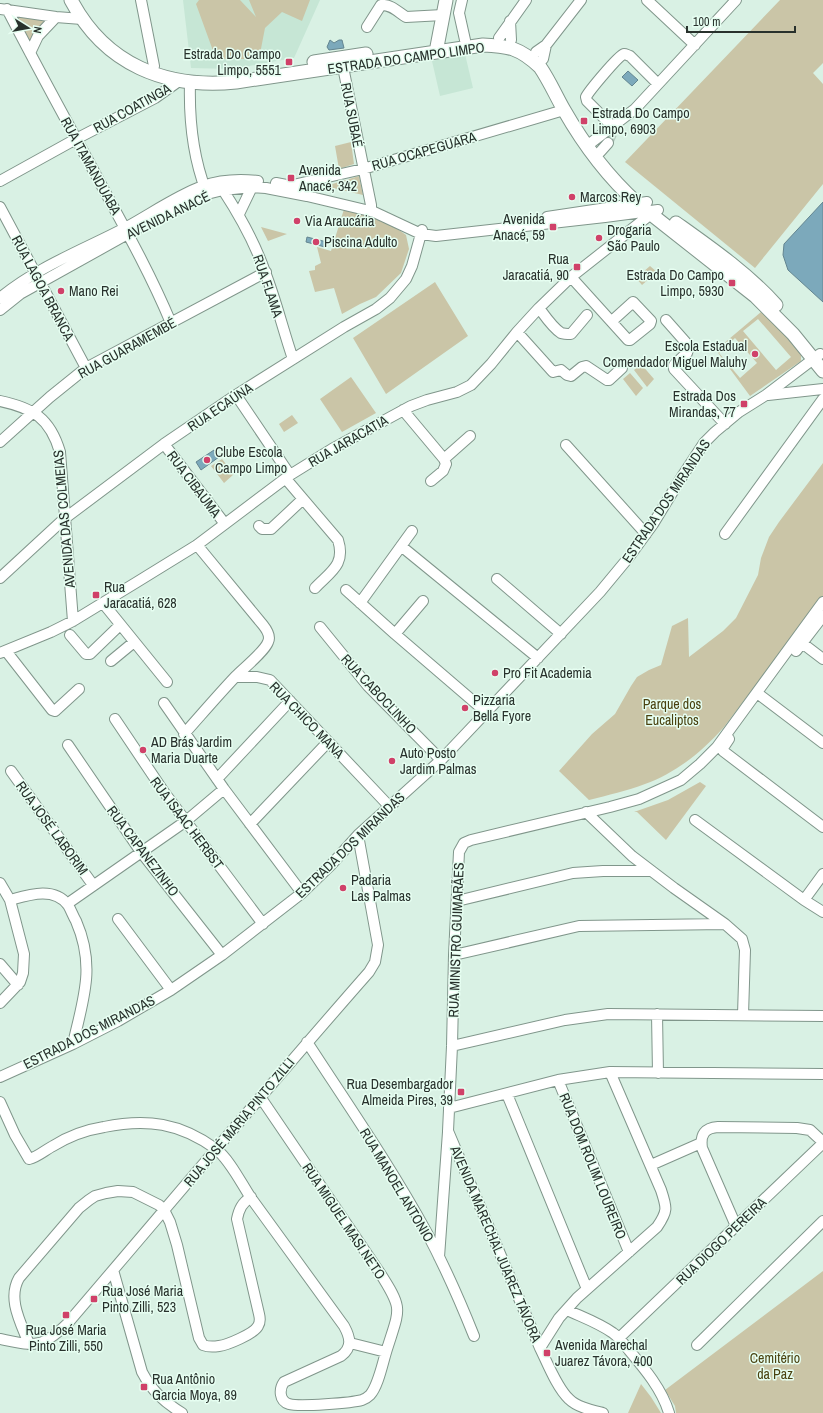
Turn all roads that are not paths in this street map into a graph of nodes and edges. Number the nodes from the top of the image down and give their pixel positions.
1 (71, 0) edge
2 (79, 0) edge
3 (141, 0) edge
4 (446, 0) edge
5 (462, 0) edge
6 (526, 0) edge
7 (581, 0) edge
8 (647, 0) edge
9 (731, 2) edge
10 (4, 9) edge
11 (443, 15) junction
12 (56, 17) junction
13 (82, 19) junction
14 (367, 27) dead end
15 (505, 39) junction
16 (465, 40) junction
17 (695, 45) junction
18 (437, 48) junction
19 (542, 52) junction
20 (30, 53) junction
21 (154, 66) junction
22 (343, 67) junction
23 (185, 82) junction
24 (658, 84) junction
25 (564, 110) junction
26 (76, 139) junction
27 (605, 140) junction
28 (363, 169) junction
29 (0, 181) edge
30 (252, 187) junction
31 (288, 189) junction
32 (206, 190) junction
33 (223, 190) junction
34 (0, 207) edge
35 (370, 208) junction
36 (648, 208) junction
37 (239, 214) junction
38 (126, 231) junction
39 (422, 232) junction
40 (266, 272) junction
41 (571, 277) junction
42 (38, 278) junction
43 (0, 298) edge
44 (539, 308) junction
45 (0, 310) edge
46 (587, 315) dead end
47 (666, 320) dead end
48 (612, 321) dead end
49 (171, 323) junction
50 (517, 332) junction
51 (819, 357) edge
52 (293, 359) junction
53 (86, 368) junction
54 (622, 368) dead end
55 (823, 371) edge
56 (823, 389) edge
57 (236, 395) junction
58 (766, 395) junction
59 (823, 399) edge
60 (0, 401) edge
61 (403, 410) junction
62 (33, 412) junction
63 (725, 424) junction
64 (470, 436) dead end
65 (0, 442) edge
66 (164, 444) junction
67 (566, 446) dead end
68 (444, 459) junction
69 (288, 477) junction
70 (431, 481) dead end
71 (304, 499) junction
72 (64, 519) junction
73 (225, 524) junction
74 (259, 526) dead end
75 (412, 531) dead end
76 (646, 534) junction
77 (725, 534) dead end
78 (196, 545) junction
79 (401, 546) junction
80 (0, 578) edge
81 (497, 579) dead end
82 (315, 588) dead end
83 (346, 590) dead end
84 (423, 601) dead end
85 (823, 602) edge
86 (103, 603) junction
87 (360, 603) junction
88 (823, 616) edge
89 (72, 621) junction
90 (120, 625) junction
91 (320, 627) dead end
92 (394, 634) junction
93 (561, 634) junction
94 (70, 635) dead end
95 (134, 642) junction
96 (802, 643) junction
97 (3, 652) edge
98 (538, 658) junction
99 (823, 659) edge
100 (112, 661) dead end
101 (235, 677) junction
102 (167, 682) dead end
103 (79, 689) dead end
104 (761, 696) junction
105 (290, 701) junction
106 (164, 703) dead end
107 (487, 713) junction
108 (115, 719) dead end
109 (184, 734) junction
110 (328, 742) junction
111 (823, 743) edge
112 (68, 745) dead end
113 (441, 760) junction
114 (11, 771) dead end
115 (217, 779) junction
116 (224, 789) junction
117 (389, 806) junction
118 (586, 812) junction
119 (186, 820) junction
120 (695, 820) dead end
121 (250, 824) junction
122 (823, 827) edge
123 (358, 835) junction
124 (141, 852) junction
125 (650, 871) junction
126 (823, 874) edge
127 (0, 883) edge
128 (93, 885) junction
129 (302, 893) junction
130 (10, 900) junction
131 (804, 900) junction
132 (457, 901) junction
133 (67, 904) junction
134 (823, 912) edge
135 (118, 919) dead end
136 (263, 924) junction
137 (725, 924) junction
138 (222, 955) junction
139 (454, 955) junction
140 (0, 964) edge
141 (18, 985) junction
142 (171, 990) junction
143 (0, 1003) edge
144 (656, 1014) junction
145 (743, 1015) junction
146 (823, 1016) edge
147 (307, 1042) junction
148 (73, 1044) junction
149 (452, 1046) junction
150 (610, 1072) junction
151 (658, 1073) junction
152 (823, 1074) edge
153 (0, 1077) edge
154 (558, 1080) junction
155 (507, 1094) junction
156 (261, 1098) junction
157 (0, 1102) edge
158 (448, 1108) junction
159 (448, 1131) junction
160 (823, 1142) edge
161 (701, 1143) junction
162 (216, 1150) junction
163 (462, 1161) junction
164 (445, 1162) junction
165 (651, 1165) junction
166 (251, 1197) junction
167 (164, 1210) junction
168 (823, 1221) edge
169 (736, 1226) junction
170 (629, 1252) junction
171 (440, 1257) junction
172 (113, 1270) junction
173 (587, 1289) junction
174 (567, 1310) junction
175 (474, 1336) dead end
176 (619, 1338) junction
177 (0, 1339) edge
178 (350, 1343) junction
179 (29, 1344) junction
180 (697, 1344) dead end
181 (540, 1348) junction
182 (386, 1352) junction
183 (322, 1408) edge
184 (182, 1413) edge
185 (603, 1413) edge
186 (669, 1413) edge

1 - 13 main road, ESTRADA DO CAMPO LIMPO
2 - 21 main road, ESTRADA DO CAMPO LIMPO
3 - 21 street
4 - 11 main road
5 - 16 street
6 - 15 street
7 - 19 street
8 - 17 street
9 - 17 street
10 - 12 street
10 - 20 street, RUA ITAMANDUABA
11 - 14 street
11 - 18 main road
12 - 13 street
12 - 20 street
13 - 23 main road, ESTRADA DO CAMPO LIMPO
15 - 16 main road, ESTRADA DO CAMPO LIMPO
15 - 19 main road, ESTRADA DO CAMPO LIMPO
16 - 18 main road, ESTRADA DO CAMPO LIMPO
17 - 24 street
18 - 21 main road, ESTRADA DO CAMPO LIMPO
18 - 22 main road, ESTRADA DO CAMPO LIMPO
18 - 25 main road, ESTRADA DO CAMPO LIMPO
19 - 27 main road, ESTRADA DO CAMPO LIMPO
20 - 26 street, RUA ITAMANDUABA
22 - 23 main road, ESTRADA DO CAMPO LIMPO
22 - 28 street, RUA SUBAÉ
23 - 26 street, RUA COATINGA
23 - 32 street
24 - 27 street
24 - 27 street
25 - 28 street, RUA OCAPEGUARA
25 - 36 main road, ESTRADA DO CAMPO LIMPO
26 - 29 street, RUA COATINGA
26 - 38 street, RUA ITAMANDUABA
27 - 36 main road, ESTRADA DO CAMPO LIMPO
28 - 31 street, RUA OCAPEGUARA
28 - 35 street, RUA SUBAÉ
30 - 31 street, AVENIDA ANACÉ
30 - 33 street, AVENIDA ANACÉ
30 - 37 street
31 - 32 street, AVENIDA ANACÉ
31 - 35 street, AVENIDA ANACÉ
32 - 33 street, AVENIDA ANACÉ
32 - 38 street, AVENIDA ANACÉ
33 - 37 street, RUA FLAMA
34 - 42 street, RUA LAGOA BRANCA
35 - 39 street, AVENIDA ANACÉ
36 - 39 street, AVENIDA ANACÉ
36 - 41 street, RUA JARACATIA
36 - 51 main road, ESTRADA DO CAMPO LIMPO
37 - 40 street, RUA FLAMA
38 - 42 street, AVENIDA ANACÉ
38 - 49 street, RUA ITAMANDUABA
39 - 52 street, RUA ECAÚNA
40 - 49 street, RUA GUARAMEMBÉ
40 - 52 street, RUA FLAMA
41 - 44 street, RUA JARACATIA
41 - 48 street
42 - 43 street, AVENIDA ANACÉ
42 - 45 street, AVENIDA ANACÉ
42 - 53 street, RUA LAGOA BRANCA
44 - 46 street
44 - 50 street, RUA JARACATIA
47 - 63 street
49 - 53 street, RUA GUARAMEMBÉ
50 - 54 street
50 - 61 street, RUA JARACATIA
51 - 55 main road, ESTRADA DO CAMPO LIMPO
51 - 58 street, ESTRADA DOS MIRANDAS
52 - 57 street, RUA ECAÚNA
53 - 62 street, RUA GUARAMEMBÉ
56 - 58 street, ESTRADA DOS MIRANDAS
57 - 66 street, RUA ECAÚNA
57 - 69 street
58 - 63 street, ESTRADA DOS MIRANDAS
59 - 77 street
60 - 62 street, AVENIDA DAS COLMEIAS
61 - 68 street
61 - 69 street, RUA JARACATIA
62 - 65 street, RUA GUARAMEMBÉ
62 - 72 street, AVENIDA DAS COLMEIAS
63 - 76 street, ESTRADA DOS MIRANDAS
64 - 68 street
66 - 72 street, RUA ECAÚNA
66 - 73 street, RUA CIBAÚMA
67 - 76 street
68 - 70 street
69 - 71 street
69 - 73 street, RUA JARACATIA
71 - 74 street
71 - 82 street
72 - 80 street, RUA ECAÚNA
72 - 89 street, AVENIDA DAS COLMEIAS
73 - 78 street, RUA JARACATIA
75 - 79 street
76 - 93 street, ESTRADA DOS MIRANDAS
78 - 86 street, RUA JARACATIA
78 - 101 street
79 - 87 street
79 - 98 street
81 - 93 street
83 - 87 street
84 - 92 street
85 - 118 street, RUA MINISTRO GUIMARÃES
86 - 89 street, RUA JARACATIA
86 - 90 street
87 - 92 street
88 - 96 street
89 - 97 street, RUA JARACATIA
90 - 94 street
90 - 95 street
91 - 113 street, RUA CABOCLINHO
92 - 107 street
93 - 98 street, ESTRADA DOS MIRANDAS
95 - 100 street
95 - 102 street
96 - 99 street
96 - 104 street
97 - 103 street
98 - 107 street, ESTRADA DOS MIRANDAS
101 - 105 street, RUA CHICO MANA
101 - 109 street
104 - 111 street
104 - 122 street
105 - 110 street, RUA CHICO MANA
105 - 115 street
106 - 109 street
107 - 113 street, ESTRADA DOS MIRANDAS
108 - 119 street, RUA ISAAC HERBST
109 - 115 street
110 - 117 street, RUA CHICO MANA
110 - 121 street
112 - 124 street, RUA CAPANEZINHO
113 - 117 street, ESTRADA DOS MIRANDAS
114 - 128 street, RUA JOSÉ LABORIM
115 - 116 street
116 - 119 street
116 - 121 street
117 - 123 street, ESTRADA DOS MIRANDAS
118 - 125 street
118 - 132 street, RUA MINISTRO GUIMARÃES
119 - 124 street
119 - 136 street, RUA ISAAC HERBST
120 - 131 street
121 - 129 street
123 - 129 street, ESTRADA DOS MIRANDAS
123 - 147 street, RUA JOSÉ MARIA PINTO ZILLI
124 - 128 street
124 - 138 street, RUA CAPANEZINHO
125 - 132 street
125 - 137 street
126 - 131 street
127 - 130 street
128 - 133 street
129 - 136 street, ESTRADA DOS MIRANDAS
130 - 133 street
130 - 141 street
131 - 134 street
132 - 139 street, RUA MINISTRO GUIMARÃES
133 - 148 street
135 - 142 street
136 - 138 street, ESTRADA DOS MIRANDAS
137 - 139 street
137 - 145 street
138 - 142 street, ESTRADA DOS MIRANDAS
139 - 149 street, RUA MINISTRO GUIMARÃES
140 - 141 street
141 - 143 street
142 - 148 street, ESTRADA DOS MIRANDAS
144 - 145 street
144 - 149 street
144 - 151 street
145 - 146 street
147 - 156 street, RUA JOSÉ MARIA PINTO ZILLI
147 - 171 street, RUA MANOEL ANTONIO
148 - 153 street, ESTRADA DOS MIRANDAS
149 - 158 street, AVENIDA MARECHAL JUAREZ TÁVORA
150 - 151 street
150 - 154 street
150 - 165 street
151 - 152 street
154 - 155 street
154 - 170 street, RUA DOM ROLIM LOUREIRO
155 - 158 street
155 - 173 street
156 - 162 street, RUA JOSÉ MARIA PINTO ZILLI
156 - 182 street, RUA MIGUEL MASI NETO
157 - 162 street
158 - 159 street, AVENIDA MARECHAL JUAREZ TÁVORA
159 - 163 street, AVENIDA MARECHAL JUAREZ TÁVORA
159 - 164 street
160 - 161 street
160 - 169 street, RUA DIOGO PEREIRA
161 - 165 street
161 - 169 street
162 - 166 street
162 - 167 street, RUA JOSÉ MARIA PINTO ZILLI
163 - 164 street
163 - 181 street, AVENIDA MARECHAL JUAREZ TÁVORA
164 - 171 street
165 - 170 street
166 - 167 street
166 - 178 street
167 - 172 street, RUA JOSÉ MARIA PINTO ZILLI
167 - 179 street
168 - 180 street
169 - 176 street, RUA DIOGO PEREIRA
170 - 173 street
171 - 175 street, RUA MANOEL ANTONIO
172 - 179 street, RUA JOSÉ MARIA PINTO ZILLI
172 - 184 street
173 - 174 street
174 - 176 street
174 - 181 street
176 - 186 street
177 - 179 street, RUA JOSÉ MARIA PINTO ZILLI
178 - 182 street
178 - 183 street, RUA MIGUEL MASI NETO
181 - 185 street, AVENIDA MARECHAL JUAREZ TÁVORA
182 - 183 street, RUA MIGUEL MASI NETO

